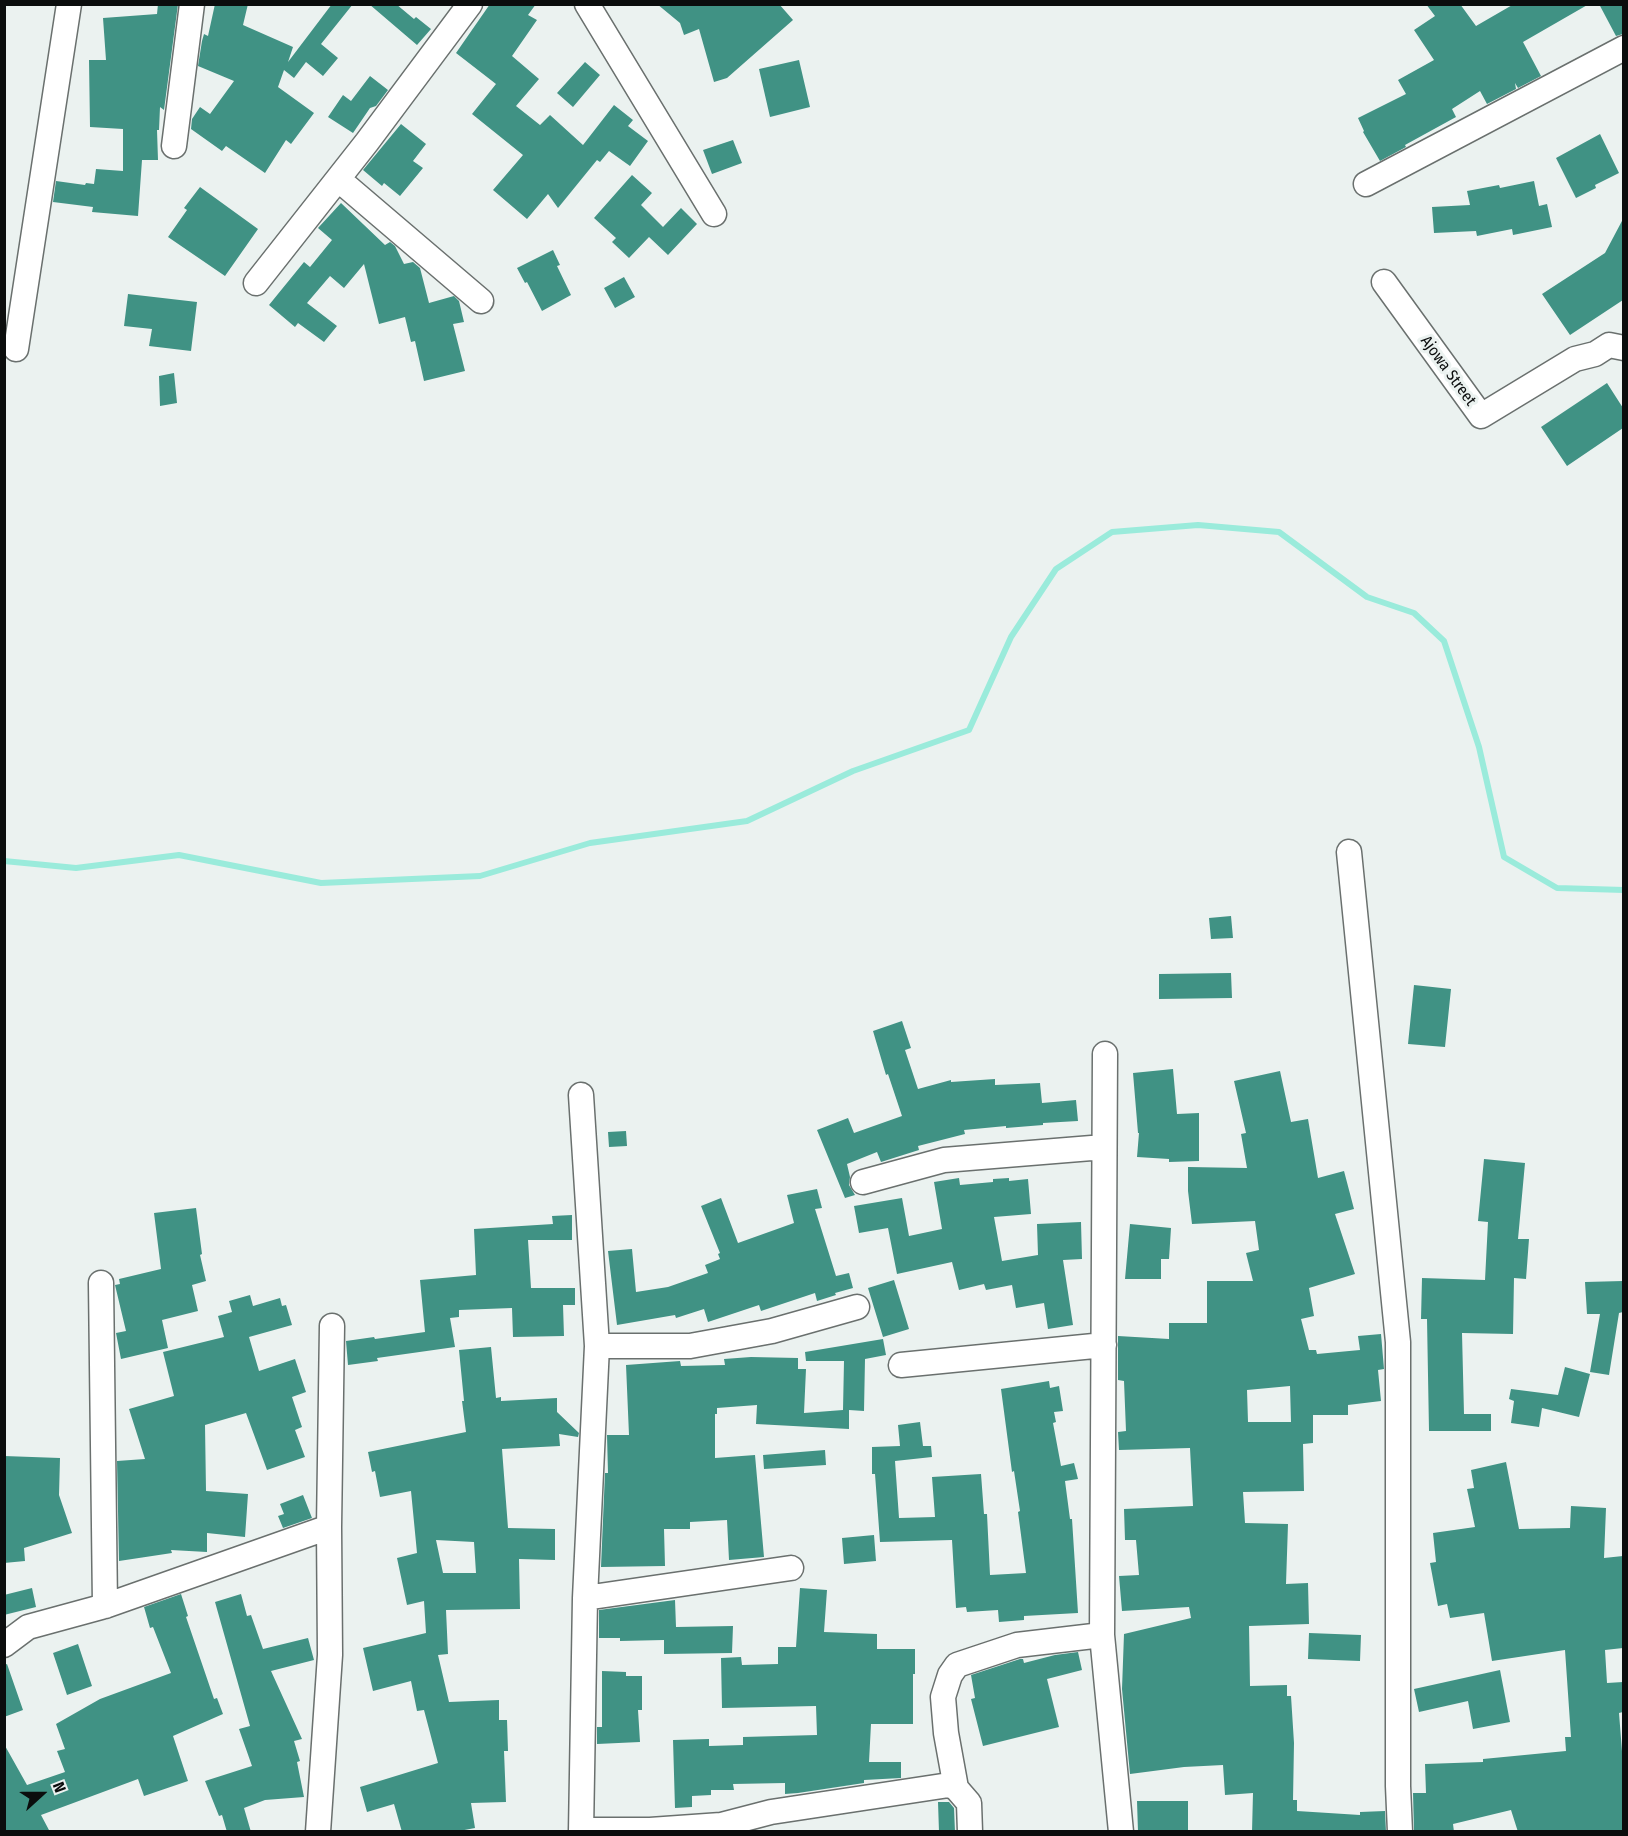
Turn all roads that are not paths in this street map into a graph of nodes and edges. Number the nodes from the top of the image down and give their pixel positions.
1 (69, 4) edge
2 (192, 4) edge
3 (470, 4) edge
4 (588, 4) edge
5 (1623, 48) edge
6 (174, 146) dead end
7 (338, 179) junction
8 (1366, 184) dead end
9 (714, 214) dead end
10 (1384, 282) dead end
11 (256, 283) dead end
12 (481, 301) dead end
13 (1623, 348) edge
14 (16, 350) dead end
15 (1349, 852) dead end
16 (1105, 1054) dead end
17 (581, 1095) dead end
18 (1104, 1147) junction
19 (863, 1182) dead end
20 (101, 1283) dead end
21 (857, 1307) dead end
22 (332, 1326) dead end
23 (1104, 1345) junction
24 (597, 1346) junction
25 (901, 1365) dead end
26 (329, 1527) junction
27 (791, 1568) dead end
28 (585, 1598) junction
29 (105, 1606) junction
30 (1102, 1635) junction
31 (4, 1645) edge
32 (956, 1788) junction
33 (581, 1831) edge
34 (318, 1832) edge
35 (970, 1832) edge
36 (1121, 1832) edge
37 (1400, 1832) edge

1 - 14 street
2 - 6 street
3 - 7 street
4 - 9 street
5 - 8 street
7 - 11 street
7 - 12 street
10 - 13 street, Ajowa Street
15 - 37 street
16 - 18 street
17 - 24 street
18 - 19 street
18 - 23 street
20 - 29 street
21 - 24 street
22 - 26 street
23 - 25 street
23 - 30 street
24 - 28 street
26 - 29 street
26 - 34 street
27 - 28 street
28 - 33 street
29 - 31 street
30 - 32 street
30 - 36 street
32 - 33 street
32 - 35 street

